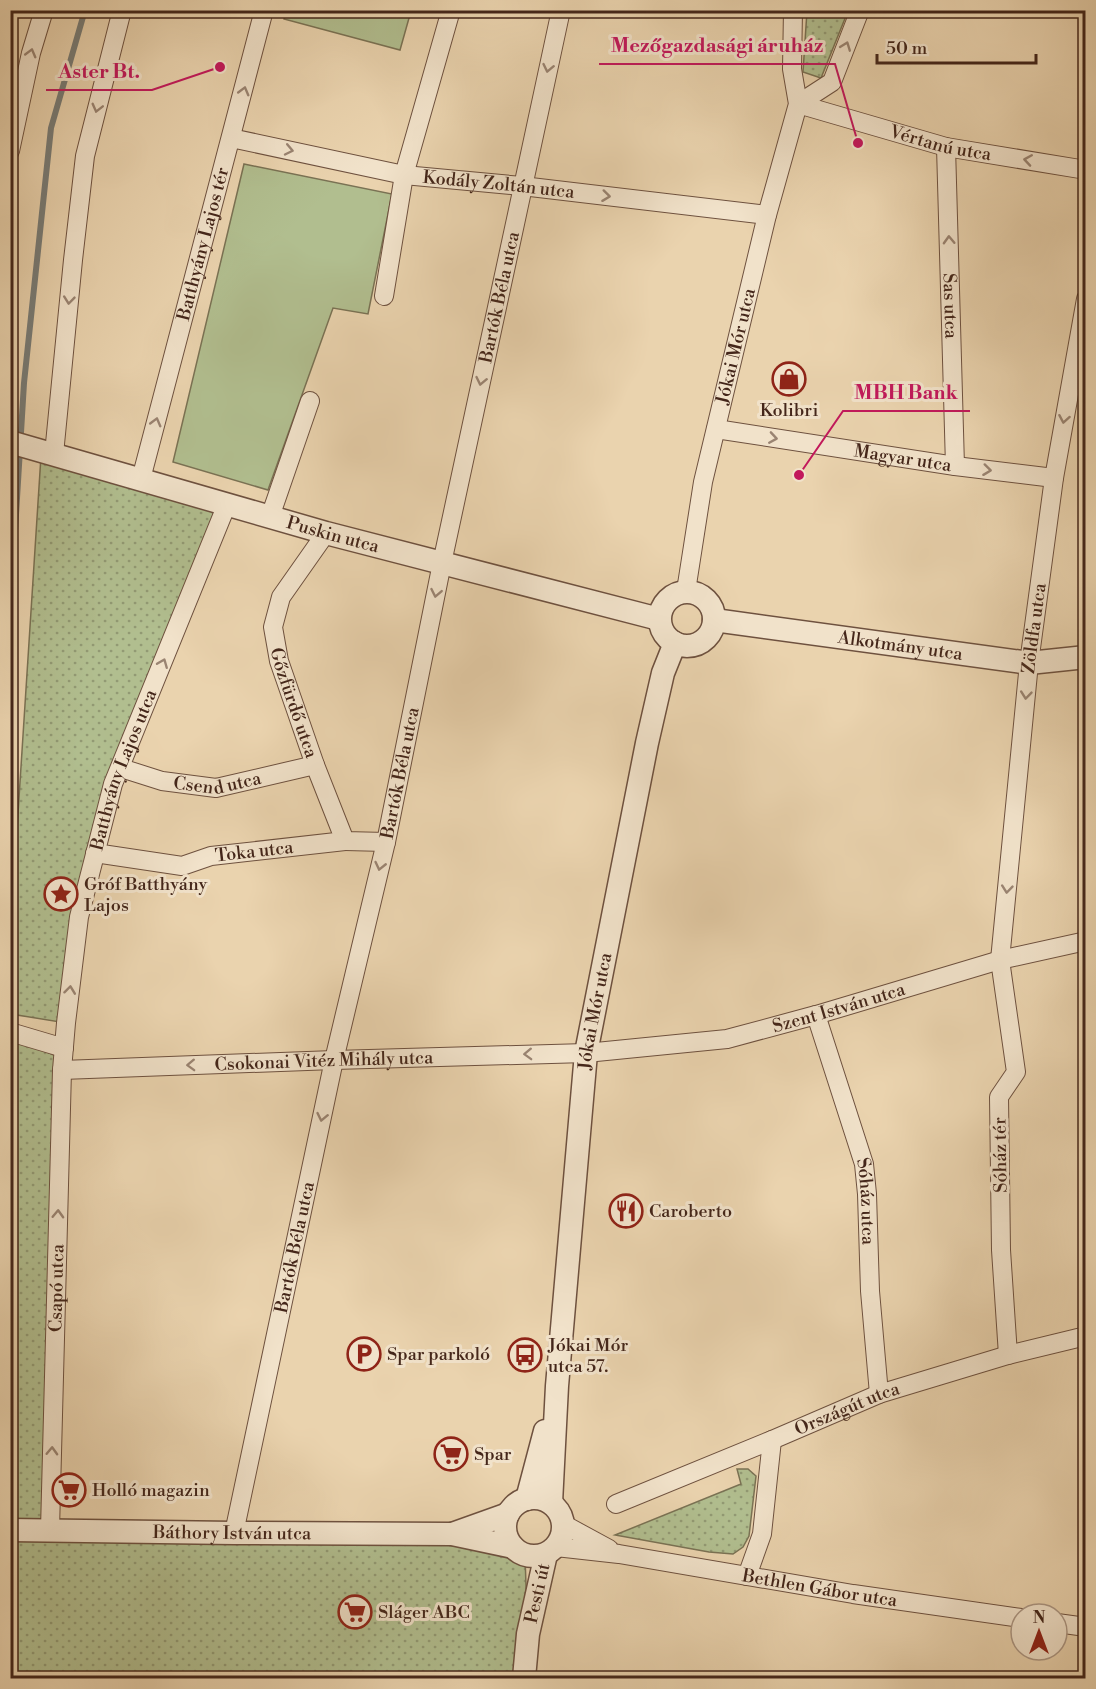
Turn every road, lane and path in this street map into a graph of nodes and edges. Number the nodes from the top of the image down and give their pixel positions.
1 (44, 10) edge
2 (122, 10) edge
3 (264, 10) edge
4 (451, 10) edge
5 (561, 10) edge
6 (793, 10) edge
7 (860, 10) edge
8 (798, 105) junction
9 (231, 138) junction
10 (946, 147) junction
11 (10, 151) edge
12 (1086, 170) edge
13 (405, 175) junction
14 (522, 186) junction
15 (767, 215) junction
16 (384, 296) dead end
17 (1086, 299) edge
18 (310, 401) dead end
19 (716, 429) junction
20 (10, 442) edge
21 (51, 453) junction
22 (955, 466) junction
23 (1054, 478) junction
24 (141, 479) junction
25 (227, 504) junction
26 (270, 517) junction
27 (326, 533) junction
28 (442, 563) junction
29 (686, 591) junction
30 (659, 619) junction
31 (714, 620) junction
32 (675, 643) junction
33 (1086, 657) edge
34 (1029, 663) junction
35 (315, 765) junction
36 (121, 768) junction
37 (345, 841) junction
38 (386, 842) junction
39 (95, 853) junction
40 (1086, 941) edge
41 (1000, 960) junction
42 (816, 1016) junction
43 (14, 1033) edge
44 (64, 1048) junction
45 (586, 1053) junction
46 (334, 1060) junction
47 (62, 1071) junction
48 (1086, 1336) edge
49 (1008, 1355) junction
50 (557, 1386) junction
51 (879, 1394) junction
52 (772, 1440) junction
53 (527, 1499) junction
54 (551, 1503) junction
55 (616, 1504) dead end
56 (508, 1514) junction
57 (563, 1524) junction
58 (10, 1530) edge
59 (50, 1530) junction
60 (234, 1533) junction
61 (452, 1534) junction
62 (535, 1551) junction
63 (619, 1554) junction
64 (747, 1576) junction
65 (1009, 1616) edge
66 (1069, 1625) edge
67 (1086, 1627) edge
68 (524, 1678) edge

11 -> 1 street
2 -> 21 street
9 -> 3 street, Batthyány Lajos tér
4 - 13 street
5 -> 14 street, Bartók Béla utca
6 - 8 street
8 -> 7 street
8 - 10 street, Vértanú utca
8 - 15 street, Jókai Mór utca
9 -> 13 street, Kodály Zoltán utca
24 -> 9 street, Batthyány Lajos tér
12 -> 10 street, Vértanú utca
22 -> 10 street, Sas utca
13 - 14 street, Kodály Zoltán utca
13 - 16 street
14 -> 15 street, Kodály Zoltán utca
14 -> 28 street, Bartók Béla utca
15 - 19 street, Jókai Mór utca
17 -> 23 street, Zöldfa utca
18 - 26 street
19 -> 22 street, Magyar utca
19 - 29 street, Jókai Mór utca
20 - 21 street, Puskin utca
21 - 24 street, Puskin utca
22 -> 23 street, Magyar utca
23 - 34 street, Zöldfa utca
24 - 25 street, Puskin utca
25 - 26 street, Puskin utca
36 -> 25 street, Batthyány Lajos utca
26 - 27 street, Puskin utca
27 - 28 street, Puskin utca
27 - 35 street, Gőzfürdő utca
28 - 30 street, Puskin utca
28 -> 38 street, Bartók Béla utca
29 - 30 street
29 - 31 street
30 - 32 street
31 - 32 street
31 - 34 street, Alkotmány utca
32 - 45 street, Jókai Mór utca
33 - 34 street, Alkotmány utca
34 -> 41 street, Zöldfa utca
35 - 36 street, Csend utca
35 - 37 street, Gőzfürdő utca
36 - 39 street, Batthyány Lajos utca
37 - 38 street
37 - 39 street, Toka utca
38 -> 46 street, Bartók Béla utca
44 -> 39 street, Batthyány Lajos utca
40 - 41 street, Szent István utca
41 - 42 street, Szent István utca
41 - 49 street, Sóház tér
42 - 45 street, Szent István utca
42 - 51 street, Sóház utca
43 - 44 street
44 - 47 street, Csapó utca
45 -> 46 street, Csokonai Vitéz Mihály utca
45 - 50 street, Jókai Mór utca
46 -> 47 street, Csokonai Vitéz Mihály utca
46 -> 60 street, Bartók Béla utca
59 -> 47 street, Csapó utca
48 - 49 street, Országút utca
49 - 51 street, Országút utca
50 - 53 street, Jókai Mór utca
50 - 54 street, Jókai Mór utca
51 - 52 street, Országút utca
52 - 55 street, Országút utca
52 - 64 street
53 - 54 street
53 - 56 street
54 - 57 street
56 - 61 street, Báthory István utca
56 - 62 street
57 - 62 street
57 - 63 street, Bethlen Gábor utca
58 - 59 street, Báthory István utca
59 - 60 street, Báthory István utca
60 - 61 street, Báthory István utca
61 - 62 street, Báthory István utca
62 - 63 street, Bethlen Gábor utca
62 - 68 street, Pesti út
63 - 64 street, Bethlen Gábor utca
64 - 65 street, Bethlen Gábor utca
66 - 67 street

